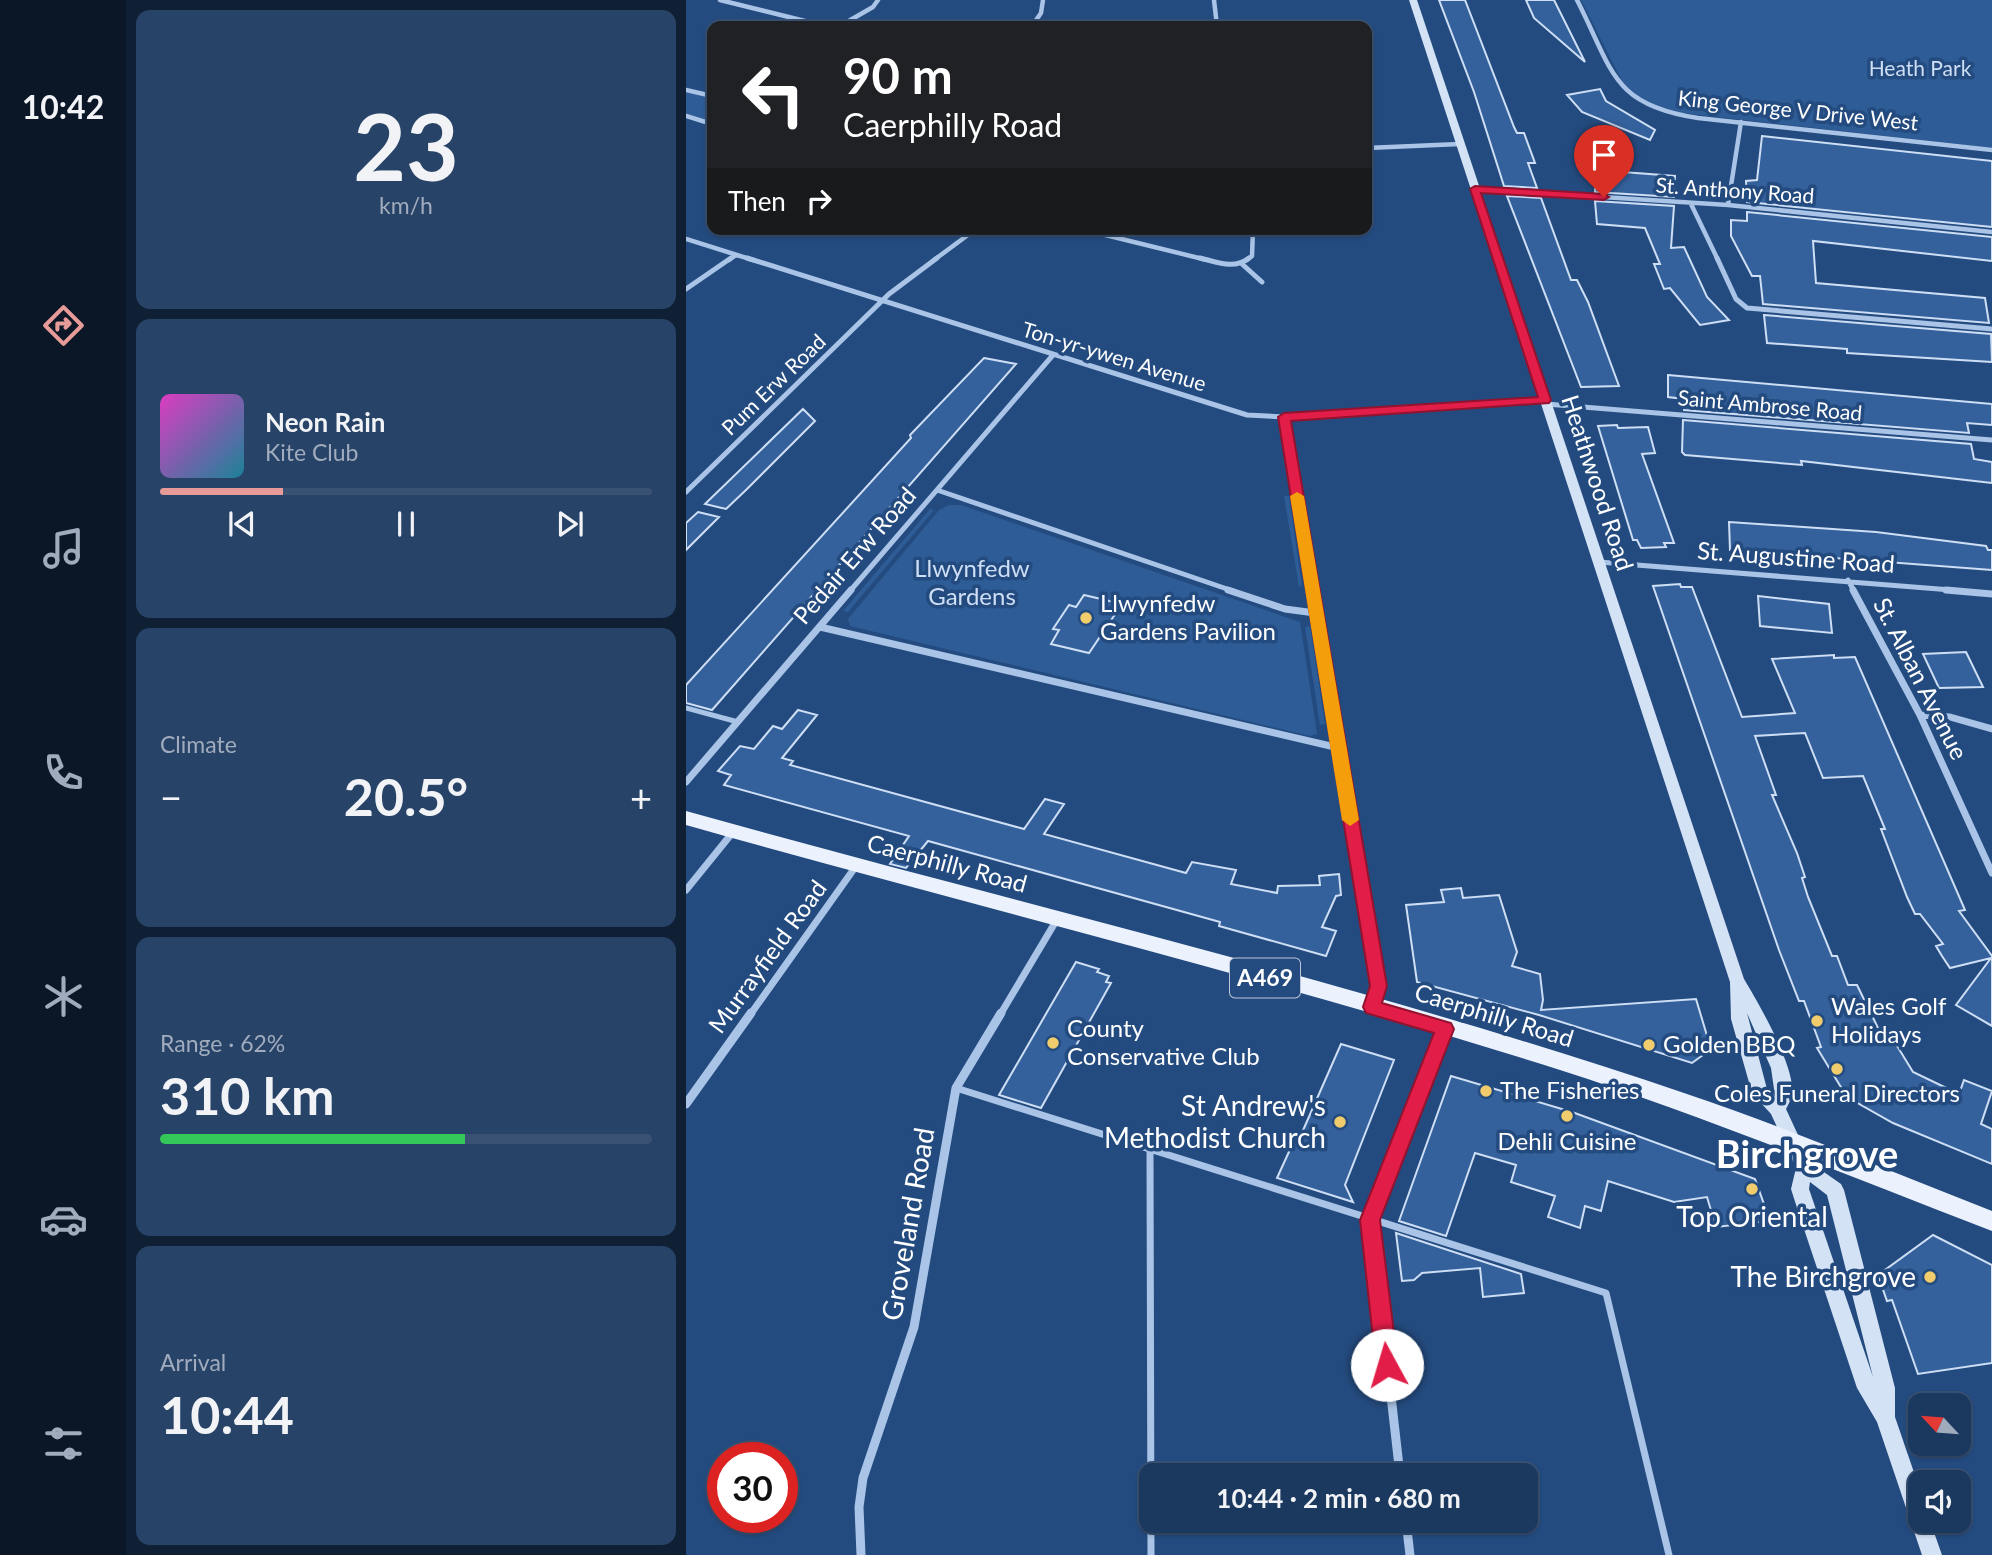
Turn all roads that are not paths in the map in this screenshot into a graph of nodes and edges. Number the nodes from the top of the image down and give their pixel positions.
1 (720, 0) edge
2 (878, 0) edge
3 (1043, 0) edge
4 (1214, 0) edge
5 (1413, 0) edge
6 (1577, 0) edge
7 (805, 21) edge
8 (849, 21) edge
9 (1035, 21) edge
10 (1216, 21) edge
11 (686, 90) edge
12 (707, 95) edge
13 (686, 116) edge
14 (707, 122) edge
15 (1741, 122) junction
16 (1460, 144) junction
17 (1372, 148) edge
18 (1992, 150) edge
19 (1475, 189) junction
20 (1691, 204) junction
21 (1728, 205) junction
22 (1992, 232) edge
23 (968, 235) edge
24 (1105, 235) edge
25 (1253, 235) edge
26 (686, 239) edge
27 (736, 255) junction
28 (1242, 264) junction
29 (1262, 282) dead end
30 (686, 289) edge
31 (883, 301) junction
32 (1992, 329) edge
33 (1053, 355) junction
34 (1546, 402) junction
35 (1284, 417) junction
36 (1992, 440) edge
37 (937, 490) junction
38 (686, 492) edge
39 (1597, 562) junction
40 (1848, 579) junction
41 (1992, 594) edge
42 (1315, 612) junction
43 (820, 627) junction
44 (686, 708) edge
45 (1920, 715) junction
46 (738, 722) junction
47 (1992, 729) edge
48 (1339, 748) junction
49 (686, 782) edge
50 (686, 818) edge
51 (733, 832) junction
52 (856, 866) junction
53 (1992, 873) edge
54 (686, 890) edge
55 (1056, 921) junction
56 (1737, 980) junction
57 (1372, 1007) junction
58 (1445, 1029) junction
59 (956, 1088) junction
60 (686, 1104) edge
61 (1777, 1109) junction
62 (1792, 1143) junction
63 (1150, 1149) junction
64 (1804, 1168) junction
65 (1370, 1220) junction
66 (1992, 1221) edge
67 (1885, 1417) junction
68 (1400, 1463) edge
69 (1908, 1485) edge
70 (1407, 1533) edge
71 (1924, 1533) edge
72 (861, 1555) edge
73 (1151, 1555) edge
74 (1410, 1555) edge
75 (1669, 1555) edge
76 (1932, 1555) edge

1 - 7 street
2 - 8 street
3 - 9 street
4 - 10 street
5 - 16 street, Heathwood Road
6 - 15 street, King George V Drive West
11 - 12 street
13 - 14 street
15 - 18 street, King George V Drive West
15 - 21 street
16 - 17 street
16 - 19 street, Heathwood Road
19 - 20 street, St. Anthony Road
19 - 34 street, Heathwood Road
20 - 21 street, St. Anthony Road
20 - 32 street
21 - 22 street, St. Anthony Road
23 - 31 street, Pum Erw Road
24 - 28 street
25 - 28 street
26 - 27 street, Ton-yr-ywen Avenue
27 - 30 street
27 - 31 street, Ton-yr-ywen Avenue
28 - 29 street
31 - 33 street, Ton-yr-ywen Avenue
31 - 38 street, Pum Erw Road
33 - 35 street, Ton-yr-ywen Avenue
33 - 37 street, Pedair Erw Road
34 - 35 street, Ton-yr-ywen Avenue
34 - 36 street, Saint Ambrose Road
34 - 39 street, Heathwood Road
35 - 42 street
37 - 42 street
37 - 43 street, Pedair Erw Road
39 - 40 street, St. Augustine Road
39 - 56 street, Heathwood Road
40 - 41 street, St. Augustine Road
40 - 45 street, St. Alban Avenue
42 - 48 street
43 - 46 street, Pedair Erw Road
43 - 48 street
44 - 46 lane
45 - 47 street
45 - 53 street, St. Alban Avenue
46 - 49 street, Pedair Erw Road
48 - 57 street
50 - 51 main road, Caerphilly Road / A469
51 - 52 main road, Caerphilly Road / A469
51 - 54 street
52 - 55 main road, Caerphilly Road / A469
52 - 60 street, Murrayfield Road
55 - 57 main road, Caerphilly Road / A469
55 - 59 street, Groveland Road
56 - 61 street, Heathwood Road
56 - 61 street, Heathwood Road
57 - 58 main road, Caerphilly Road / A469
58 - 62 main road, Caerphilly Road / A469
58 - 65 street
59 - 63 lane
59 - 72 street, Groveland Road
61 - 62 street, Heathwood Road
62 - 64 street, Heathwood Road
62 - 66 main road, Caerphilly Road / A469
63 - 65 lane
63 - 73 lane
64 - 67 street
64 - 67 street
65 - 68 street
65 - 75 lane
67 - 69 street
70 - 74 street
71 - 76 street

